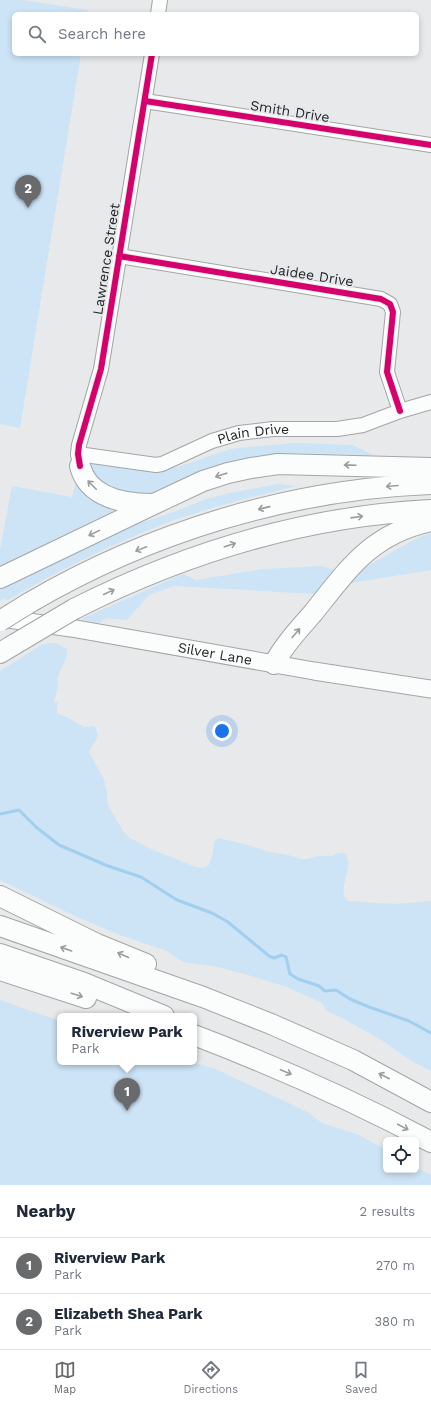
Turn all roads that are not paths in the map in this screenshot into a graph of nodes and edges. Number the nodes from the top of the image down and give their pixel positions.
1 (160, 0) edge
2 (158, 12) edge
3 (152, 56) edge
4 (145, 101) junction
5 (431, 145) edge
6 (119, 256) junction
7 (431, 402) edge
8 (400, 412) junction
9 (79, 460) junction
10 (431, 468) edge
11 (431, 484) edge
12 (154, 504) junction
13 (431, 510) edge
14 (431, 521) edge
15 (0, 578) edge
16 (0, 620) edge
17 (8, 648) edge
18 (274, 664) junction
19 (431, 689) edge
20 (0, 896) edge
21 (0, 926) edge
22 (0, 954) edge
23 (0, 970) edge
24 (170, 980) junction
25 (131, 1013) edge
26 (157, 1013) edge
27 (197, 1031) edge
28 (197, 1037) edge
29 (250, 1057) junction
30 (431, 1102) edge
31 (431, 1142) edge

1 - 2 street
3 - 4 street, Lawrence Street
4 - 5 street, Smith Drive
4 - 6 street, Lawrence Street
6 - 8 street, Jaidee Drive
6 - 9 street, Lawrence Street
7 - 8 street, Plain Drive
8 - 9 street, Plain Drive
12 -> 9 highway
10 -> 12 highway
11 -> 16 highway, bridge
12 -> 15 highway
17 -> 13 highway, bridge
18 -> 14 highway
16 - 18 main road, Silver Lane
18 - 19 main road, Silver Lane
24 -> 20 highway
24 -> 21 highway
22 - 26 highway
23 -> 25 highway
30 -> 24 highway
27 - 29 highway
28 - 29 highway
29 -> 31 highway

